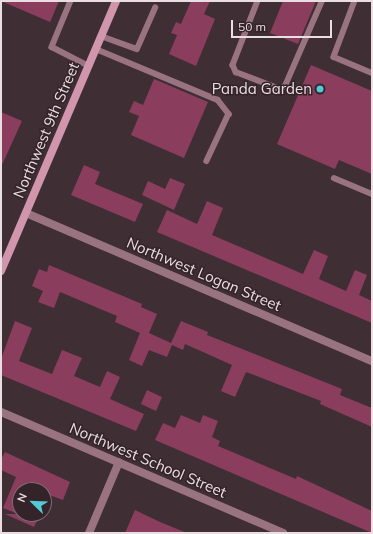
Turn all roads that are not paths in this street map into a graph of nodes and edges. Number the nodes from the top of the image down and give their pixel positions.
1 (71, 1) edge
2 (116, 1) edge
3 (258, 1) edge
4 (322, 1) edge
5 (355, 1) edge
6 (155, 8) dead end
7 (101, 36) junction
8 (96, 49) junction
9 (89, 66) junction
10 (372, 72) edge
11 (207, 161) dead end
12 (334, 178) dead end
13 (372, 194) edge
14 (26, 213) junction
15 (1, 270) edge
16 (372, 361) edge
17 (1, 412) edge
18 (119, 462) junction
19 (89, 533) edge
20 (283, 533) edge

1 - 9 lane
2 - 7 street, Northwest 9th Street
3 - 4 lane
5 - 10 lane
6 - 7 lane
7 - 8 street, Northwest 9th Street
8 - 9 street, Northwest 9th Street
8 - 11 lane
9 - 14 street, Northwest 9th Street
12 - 13 lane
14 - 15 street, Northwest 9th Street
14 - 16 street, Northwest Logan Street
17 - 18 street, Northwest School Street
18 - 19 street
18 - 20 street, Northwest School Street

